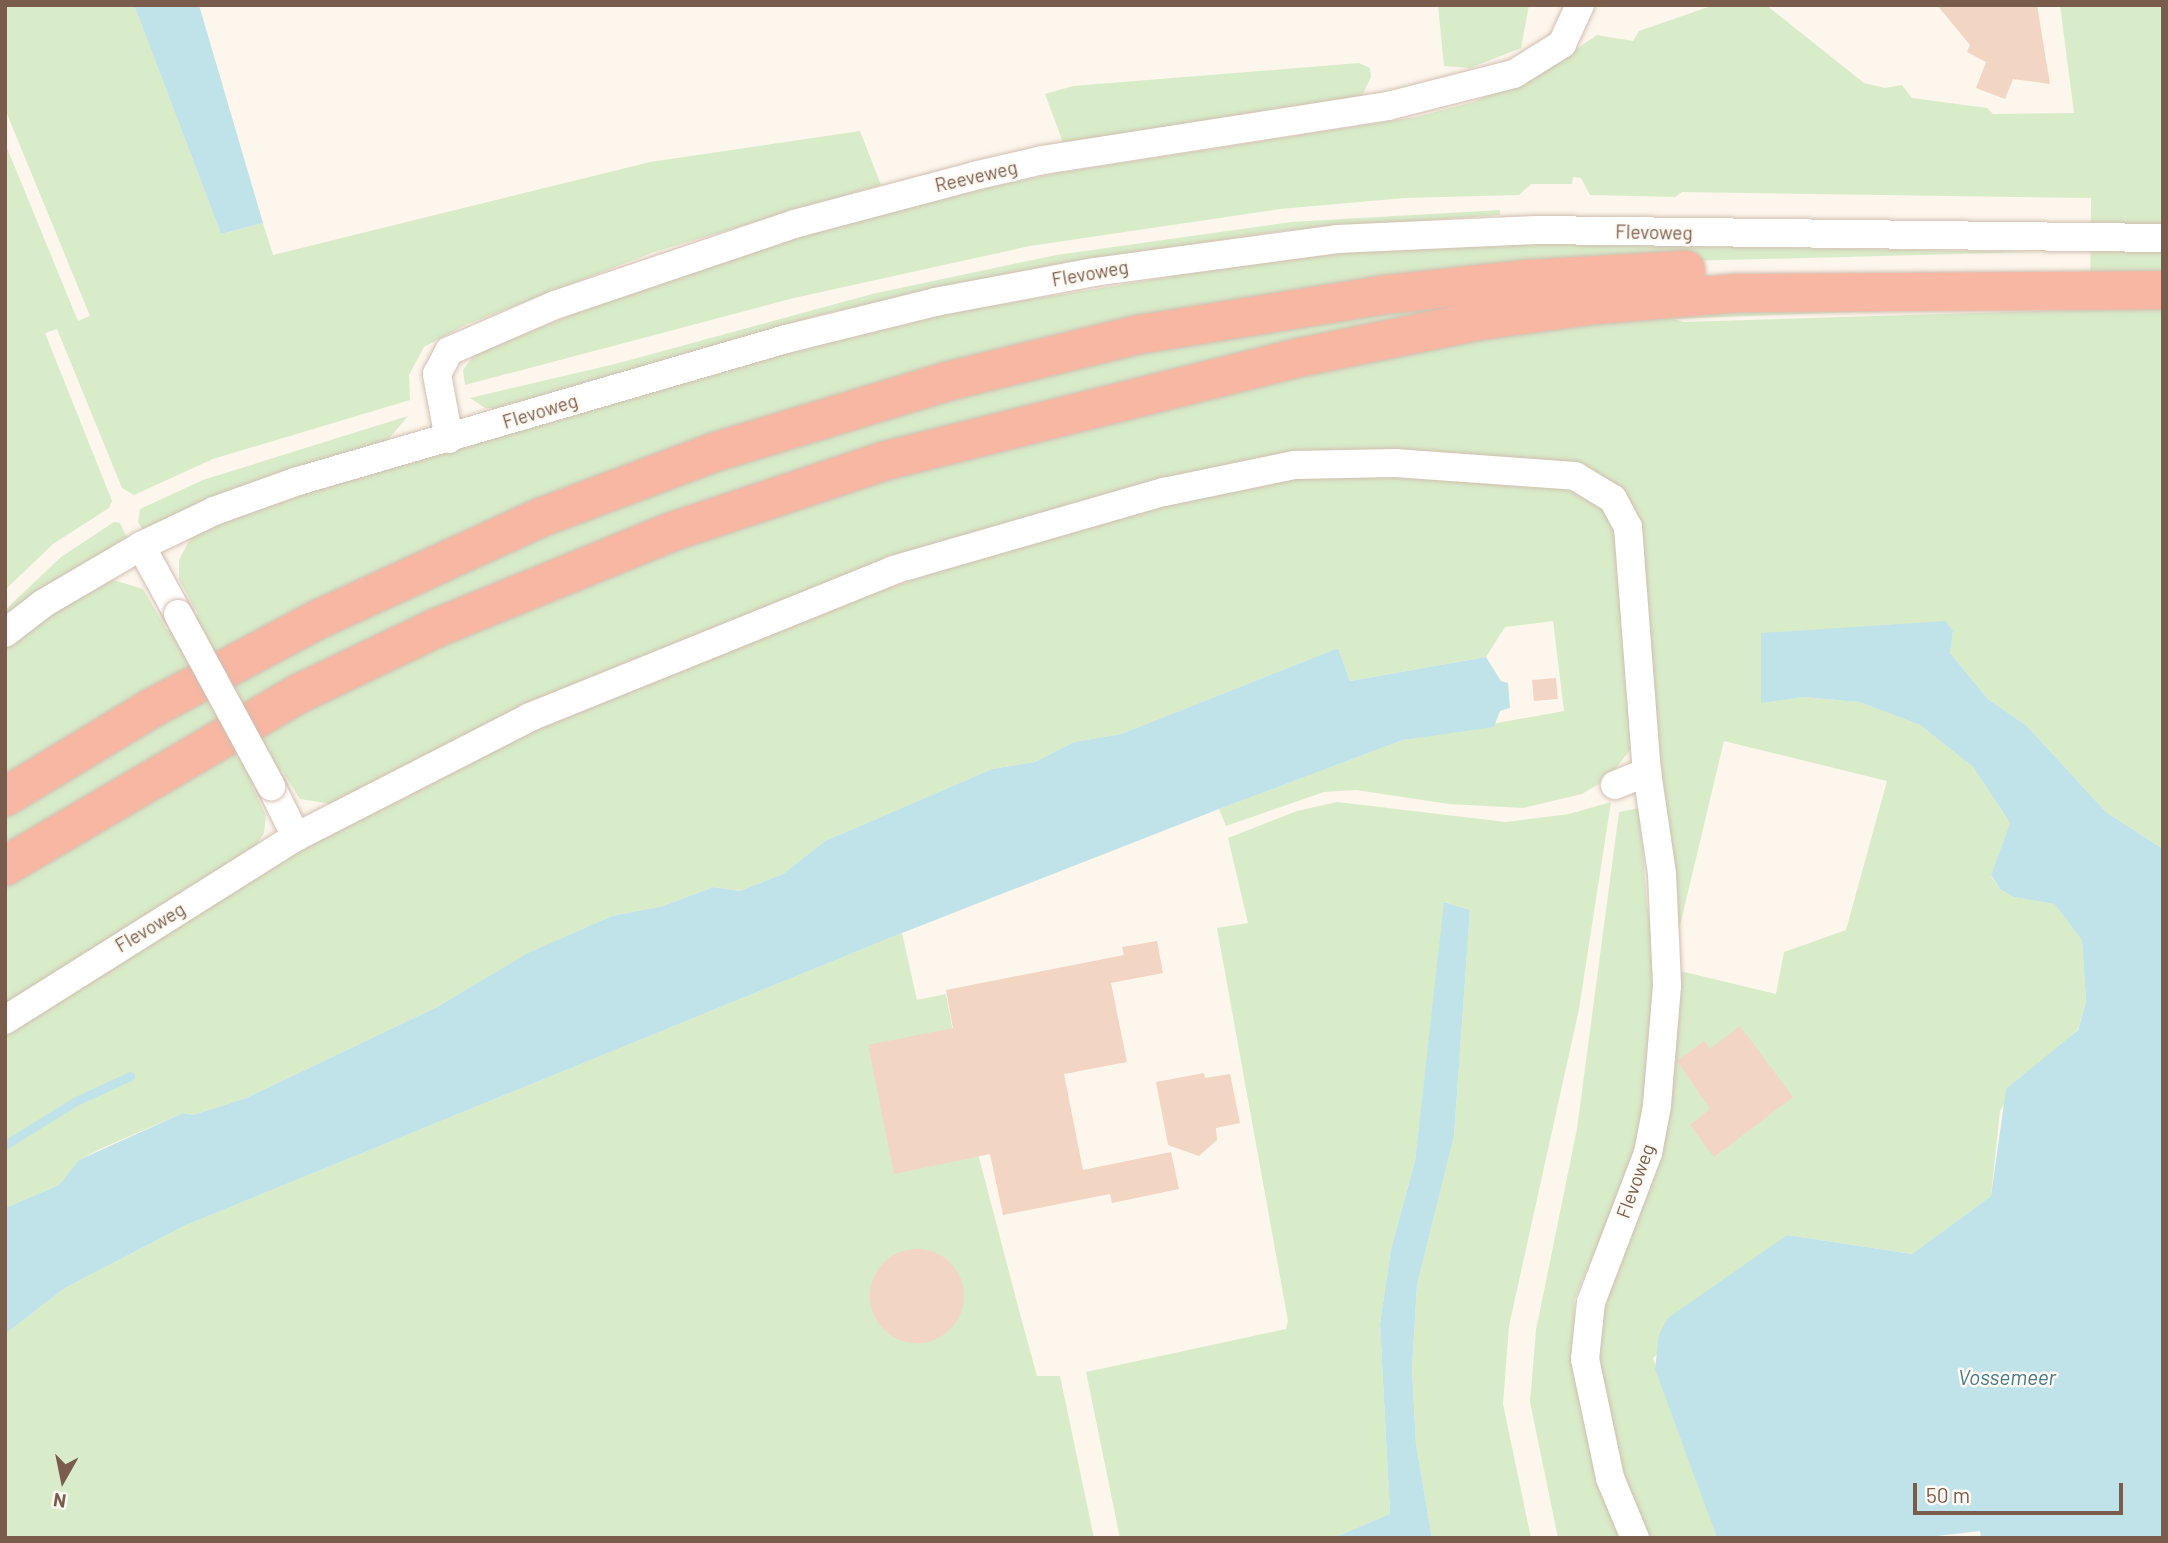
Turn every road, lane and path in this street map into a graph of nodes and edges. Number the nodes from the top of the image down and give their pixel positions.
1 (1580, 5) edge
2 (2163, 238) edge
3 (2076, 264) junction
4 (2163, 267) edge
5 (2163, 290) edge
6 (449, 439) junction
7 (141, 546) junction
8 (5, 633) edge
9 (1647, 772) junction
10 (1615, 785) dead end
11 (5, 797) edge
12 (296, 837) junction
13 (5, 866) edge
14 (5, 1020) edge
15 (1635, 1538) edge

1 - 6 street, Reeveweg
2 - 3 street
3 - 4 highway
3 - 5 highway
3 - 6 street, Flevoweg
3 - 11 highway, Flevoweg
3 - 13 highway
6 - 7 street, Flevoweg
7 - 8 street, Flevoweg
7 - 12 street, bridge
9 - 10 street
9 - 12 street, Flevoweg
9 - 15 street, Flevoweg
12 - 14 street, Flevoweg

